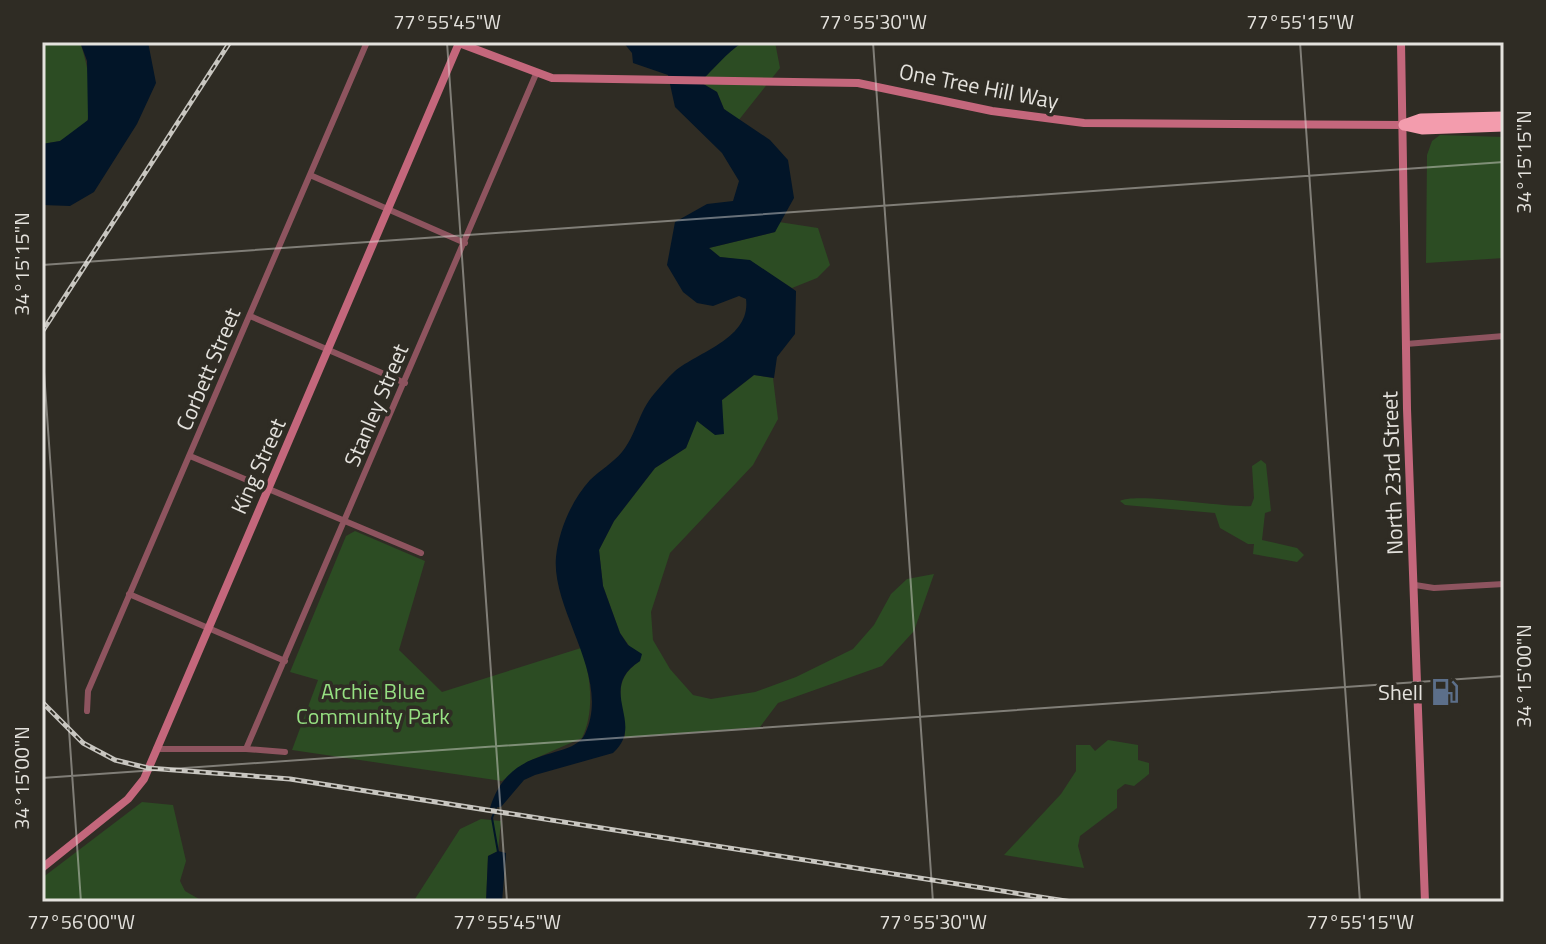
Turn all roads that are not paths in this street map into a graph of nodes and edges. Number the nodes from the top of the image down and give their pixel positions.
1 (367, 42) edge
2 (458, 42) edge
3 (1401, 42) edge
4 (536, 74) junction
5 (1504, 117) edge
6 (1404, 125) junction
7 (1504, 126) edge
8 (310, 175) junction
9 (387, 209) junction
10 (465, 243) junction
11 (250, 316) junction
12 (1504, 336) edge
13 (1406, 344) junction
14 (329, 349) junction
15 (405, 383) junction
16 (190, 456) junction
17 (268, 489) junction
18 (345, 522) junction
19 (421, 553) dead end
20 (1504, 584) edge
21 (1415, 585) junction
22 (129, 594) junction
23 (207, 628) junction
24 (285, 661) junction
25 (87, 711) dead end
26 (156, 749) junction
27 (246, 749) junction
28 (285, 752) dead end
29 (42, 868) edge
30 (1425, 902) edge

1 - 8 street, Corbett Street
2 - 4 street, One Tree Hill Way
2 - 9 street, King Street
3 - 6 street, North 23rd Street
4 - 6 street, One Tree Hill Way
4 - 10 street, Stanley Street
5 - 6 highway
6 - 7 highway
6 - 13 street, North 23rd Street
8 - 9 street
8 - 11 street, Corbett Street
9 - 10 street
9 - 14 street, King Street
10 - 15 street, Stanley Street
11 - 14 street
11 - 16 street, Corbett Street
12 - 13 street
13 - 21 street, North 23rd Street
14 - 15 street
14 - 17 street, King Street
15 - 18 street, Stanley Street
16 - 17 street
16 - 22 street, Corbett Street
17 - 18 street
17 - 23 street, King Street
18 - 19 street
18 - 24 street, Stanley Street
20 - 21 street
21 - 30 street, North 23rd Street
22 - 23 street
22 - 25 street, Corbett Street
23 - 24 street
23 - 26 street, King Street
24 - 27 street, Stanley Street
26 - 27 street
26 - 29 street, King Street
27 - 28 street

